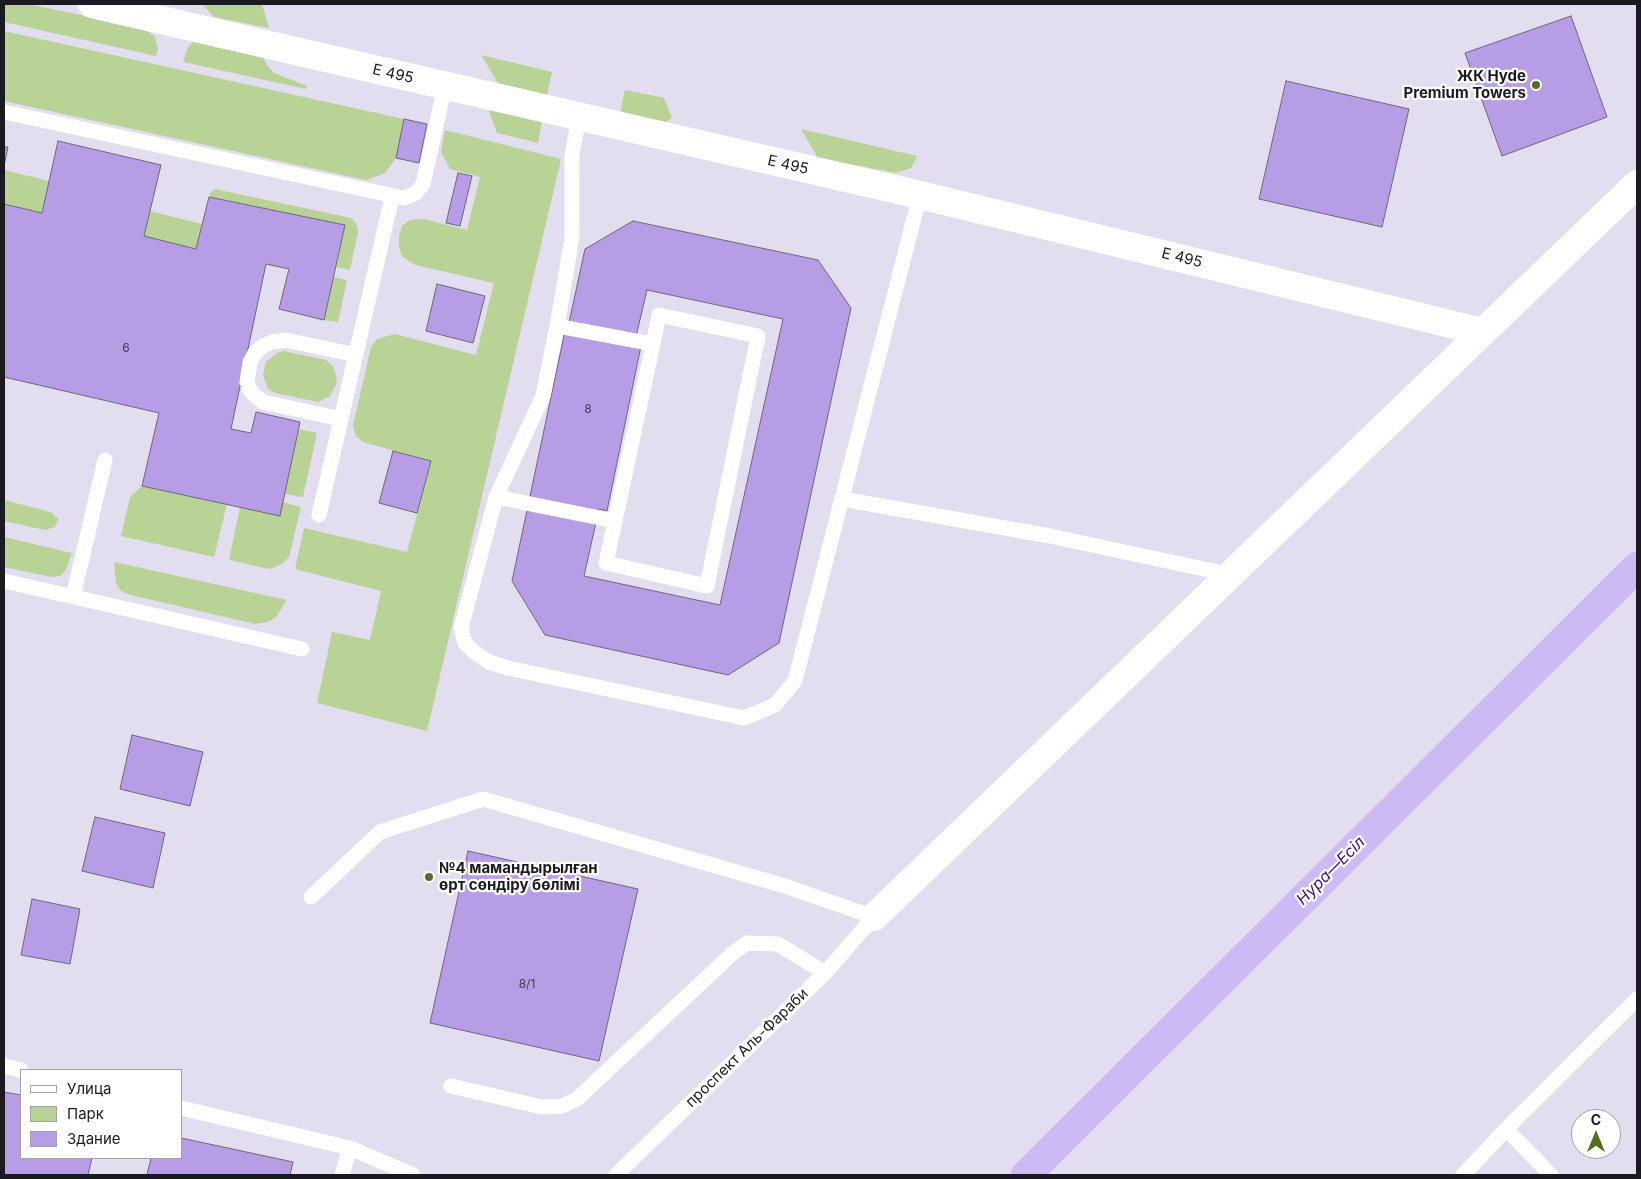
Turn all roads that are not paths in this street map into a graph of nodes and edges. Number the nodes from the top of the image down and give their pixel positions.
1 (92, 4) edge
2 (445, 86) junction
3 (4, 112) edge
4 (579, 117) junction
5 (1637, 184) edge
6 (920, 195) junction
7 (392, 197) junction
8 (557, 326) junction
9 (1483, 332) junction
10 (653, 344) junction
11 (356, 355) junction
12 (341, 419) junction
13 (105, 460) dead end
14 (496, 497) junction
15 (842, 499) junction
16 (319, 515) dead end
17 (615, 521) junction
18 (1232, 574) junction
19 (4, 581) edge
20 (73, 597) junction
21 (302, 649) dead end
22 (311, 898) dead end
23 (874, 917) junction
24 (825, 973) junction
25 (1637, 999) edge
26 (4, 1066) edge
27 (20, 1070) edge
28 (451, 1086) dead end
29 (182, 1108) edge
30 (1506, 1129) junction
31 (350, 1148) junction
32 (342, 1175) edge
33 (413, 1175) edge
34 (616, 1175) edge
35 (1463, 1175) edge
36 (1551, 1175) edge

1 - 2 street, E 495
2 - 4 street, E 495
2 - 7 lane
3 - 7 lane
4 - 6 street, E 495
4 - 8 lane
5 - 9 street
6 - 9 street, E 495
6 - 15 lane
7 - 11 lane
8 - 10 lane
8 - 14 lane
9 - 18 street
10 - 17 lane
10 - 17 lane
11 - 12 lane
11 - 12 lane
12 - 16 lane
13 - 20 lane
14 - 15 lane
14 - 17 lane
15 - 18 lane
18 - 23 street
19 - 20 lane
20 - 21 lane
22 - 23 lane
23 - 24 lane, проспект Аль-Фараби
24 - 28 lane
24 - 34 lane, проспект Аль-Фараби
25 - 30 lane
26 - 27 lane
29 - 31 lane
30 - 35 lane
30 - 36 lane
31 - 32 lane
31 - 33 lane

